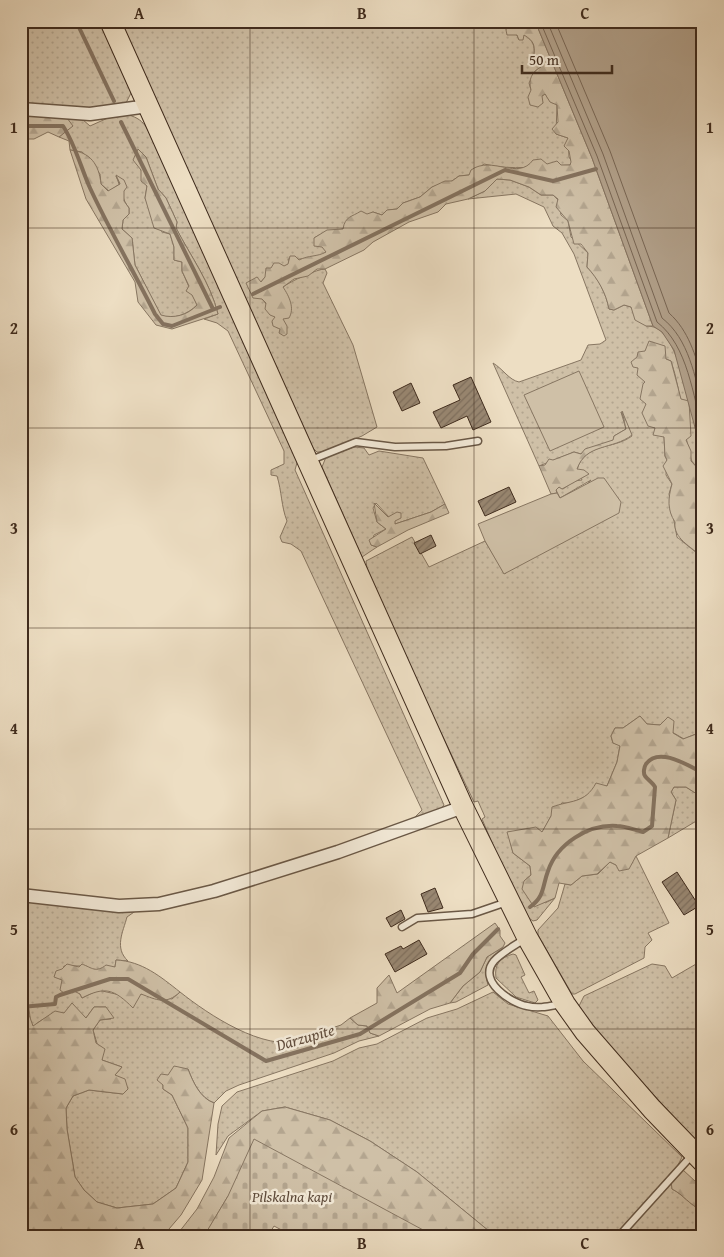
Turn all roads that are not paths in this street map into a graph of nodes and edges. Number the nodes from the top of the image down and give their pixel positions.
1 (110, 21) edge
2 (148, 106) junction
3 (21, 109) edge
4 (478, 441) dead end
5 (307, 461) junction
6 (463, 807) junction
7 (21, 894) edge
8 (508, 902) junction
9 (402, 927) dead end
10 (527, 938) junction
11 (565, 1004) junction
12 (698, 1157) edge
13 (619, 1236) edge

1 - 2 highway
2 - 3 street
2 - 5 highway
4 - 5 lane
5 - 6 highway
6 - 7 street
6 - 8 highway
8 - 9 lane
8 - 10 highway
10 - 11 highway
10 - 11 lane
11 - 12 highway
12 - 13 lane

